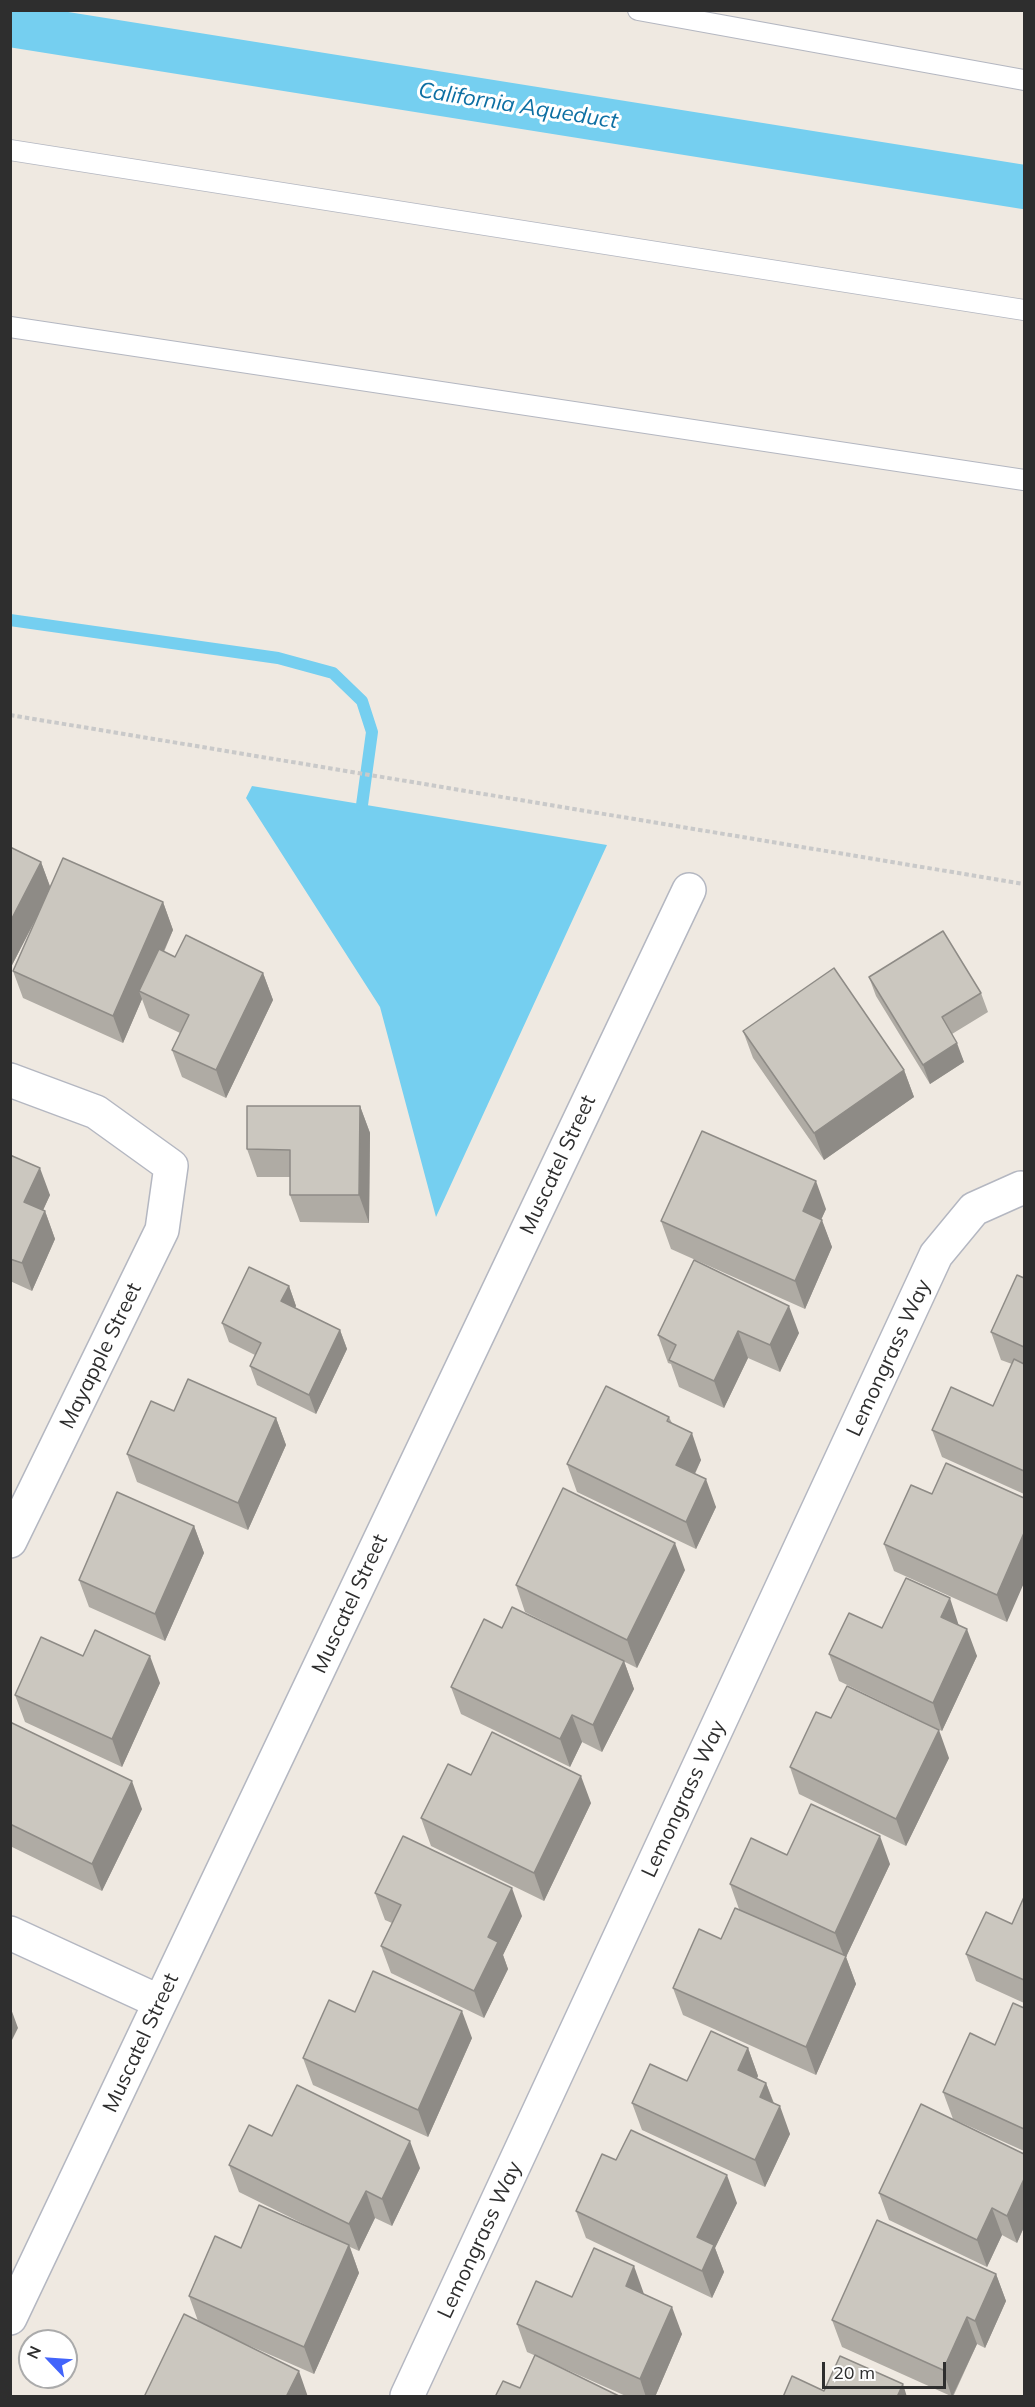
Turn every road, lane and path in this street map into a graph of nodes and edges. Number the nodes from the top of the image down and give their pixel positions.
1 (638, 10) edge
2 (1024, 80) edge
3 (10, 150) edge
4 (1024, 310) edge
5 (10, 327) edge
6 (1024, 480) edge
7 (10, 715) edge
8 (1024, 884) edge
9 (689, 890) dead end
10 (10, 1080) edge
11 (1024, 1189) edge
12 (10, 1541) edge
13 (10, 1933) edge
14 (160, 2002) junction
15 (10, 2318) edge
16 (407, 2397) edge

1 - 2 lane
3 - 4 lane
5 - 6 lane
7 - 8 path
9 - 14 street, Muscatel Street
10 - 12 street, Mayapple Street
11 - 16 street, Lemongrass Way
13 - 14 street
14 - 15 street, Muscatel Street

